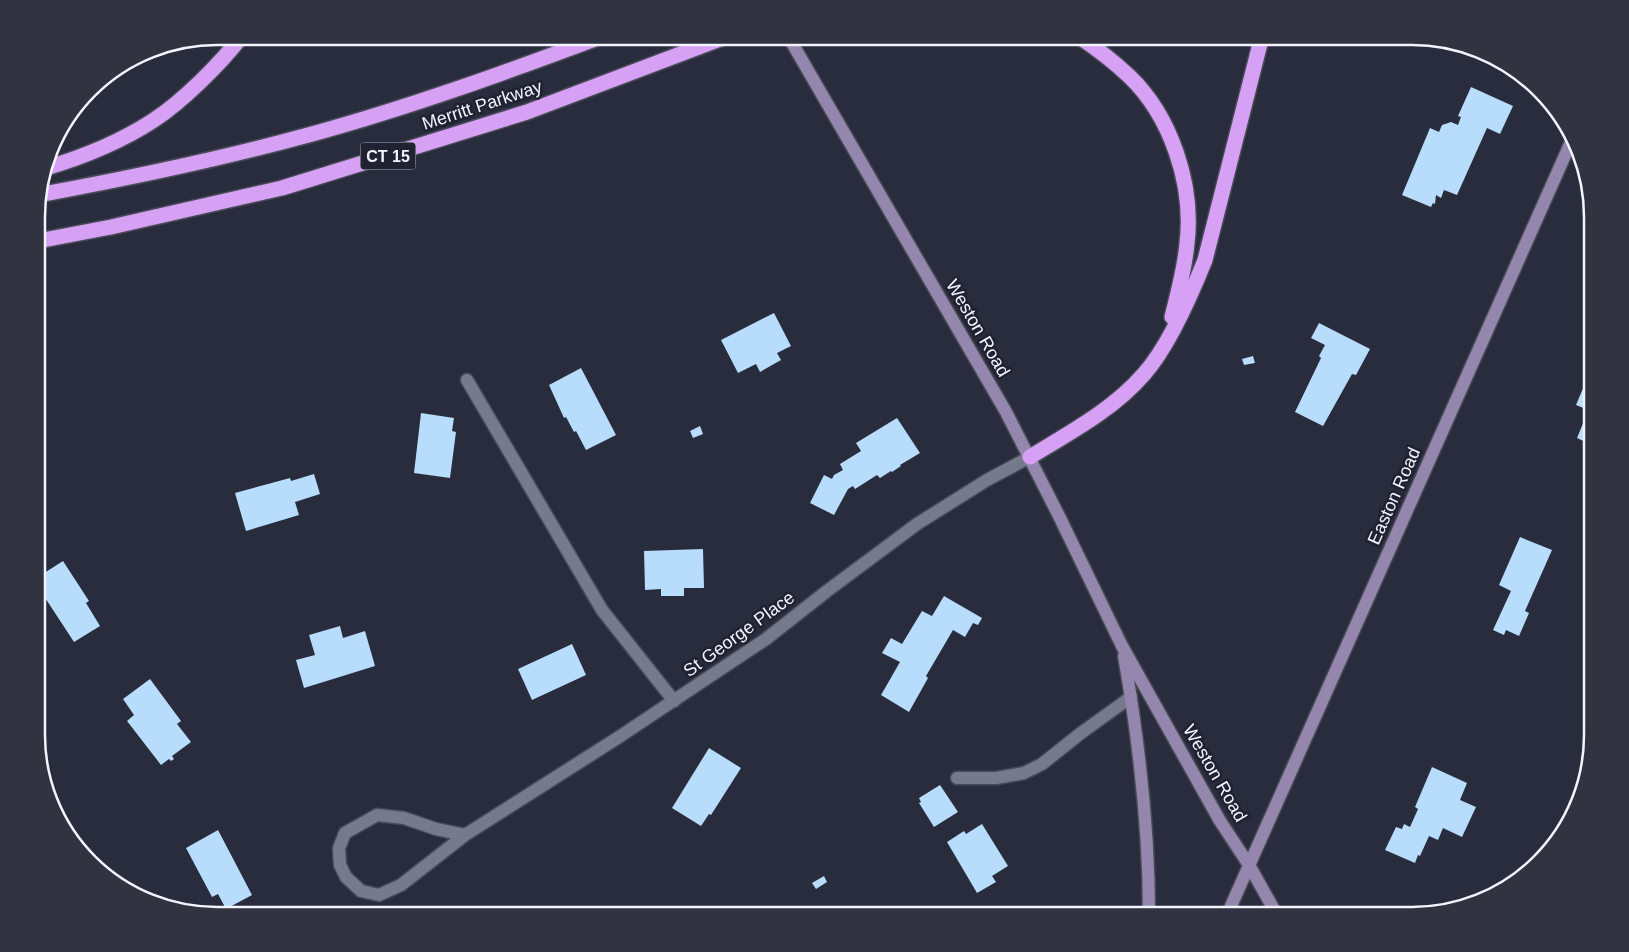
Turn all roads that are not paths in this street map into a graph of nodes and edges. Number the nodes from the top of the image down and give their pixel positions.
1 (235, 45) edge
2 (578, 45) edge
3 (704, 45) edge
4 (793, 45) edge
5 (1091, 45) edge
6 (1260, 45) edge
7 (1569, 147) edge
8 (53, 165) edge
9 (46, 193) edge
10 (45, 239) edge
11 (1168, 339) junction
12 (467, 380) dead end
13 (1030, 457) junction
14 (1122, 646) junction
15 (1132, 697) junction
16 (674, 701) junction
17 (957, 778) dead end
18 (465, 835) junction
19 (1249, 865) junction
20 (1149, 907) edge
21 (1230, 907) edge
22 (1273, 907) edge

1 - 8 highway
2 - 9 highway, Merritt Parkway / CT 15
3 - 10 highway, Merritt Parkway / CT 15
4 - 13 main road, Weston Road
5 - 11 highway
6 - 11 highway
7 - 19 main road, Easton Road
11 - 13 highway
12 - 16 street
13 - 14 main road, Weston Road
13 - 16 street, St George Place
14 - 15 main road, Weston Road
14 - 19 main road, Weston Road
15 - 17 street
15 - 20 main road, Weston Road
16 - 18 street, St George Place
18 - 18 street, St George Place
19 - 21 main road, Easton Road
19 - 22 main road, Weston Road

